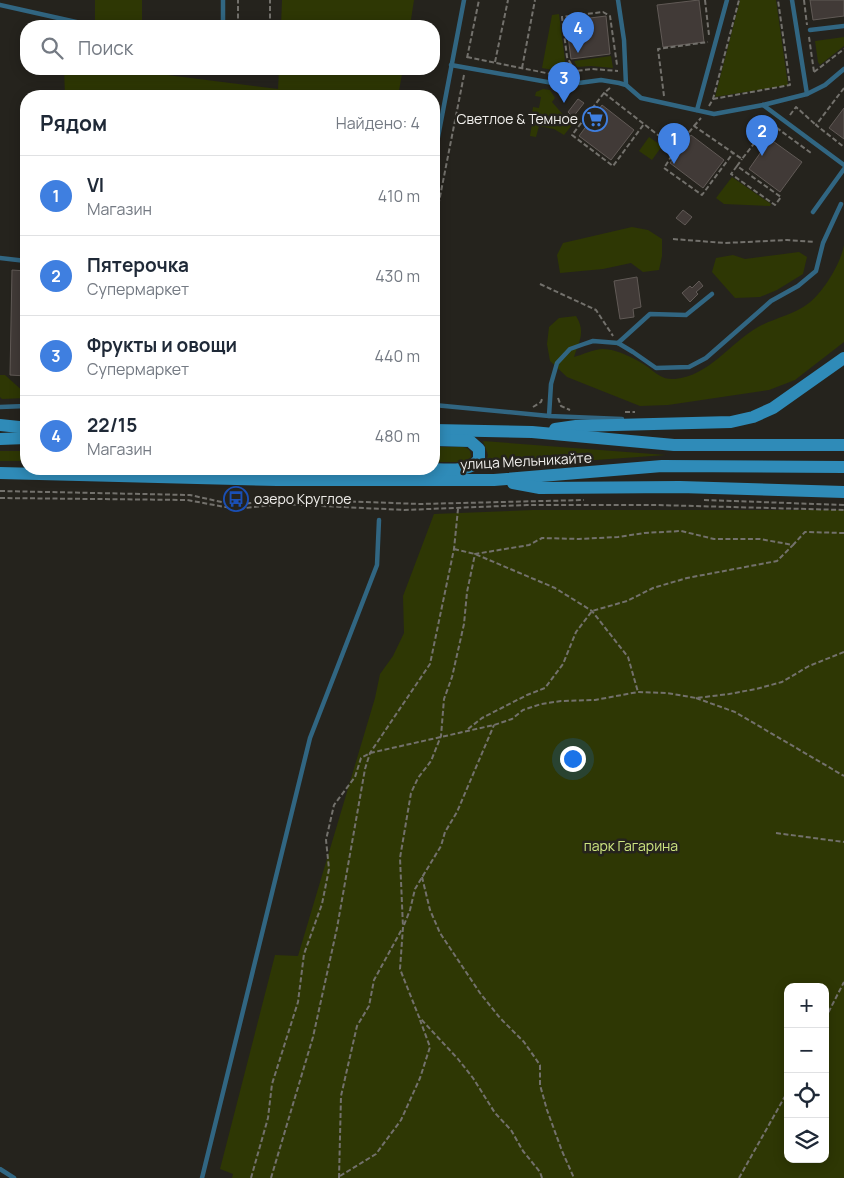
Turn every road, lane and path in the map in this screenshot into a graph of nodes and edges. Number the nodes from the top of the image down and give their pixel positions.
1 (223, 0) edge
2 (238, 0) edge
3 (270, 0) edge
4 (464, 0) edge
5 (479, 0) edge
6 (508, 0) edge
7 (535, 0) edge
8 (618, 0) edge
9 (705, 0) edge
10 (727, 0) edge
11 (739, 0) edge
12 (778, 0) edge
13 (792, 0) edge
14 (0, 5) edge
15 (67, 20) edge
16 (223, 20) edge
17 (238, 20) edge
18 (270, 20) edge
19 (844, 26) edge
20 (810, 30) dead end
21 (844, 49) edge
22 (467, 58) junction
23 (495, 62) junction
24 (451, 65) junction
25 (465, 68) junction
26 (522, 68) junction
27 (575, 71) junction
28 (618, 71) junction
29 (814, 72) dead end
30 (843, 72) edge
31 (619, 83) junction
32 (626, 85) junction
33 (844, 88) edge
34 (604, 92) junction
35 (807, 94) junction
36 (665, 103) junction
37 (763, 105) junction
38 (697, 110) junction
39 (785, 121) junction
40 (644, 124) junction
41 (440, 125) edge
42 (816, 125) junction
43 (778, 128) junction
44 (844, 147) edge
45 (676, 149) junction
46 (733, 153) junction
47 (811, 153) dead end
48 (742, 159) junction
49 (844, 165) edge
50 (737, 166) junction
51 (844, 169) edge
52 (440, 196) edge
53 (841, 204) dead end
54 (813, 212) dead end
55 (673, 239) dead end
56 (823, 243) junction
57 (0, 258) edge
58 (20, 260) edge
59 (540, 284) dead end
60 (712, 294) dead end
61 (618, 343) junction
62 (844, 358) edge
63 (551, 396) junction
64 (20, 406) edge
65 (440, 406) edge
66 (0, 407) edge
67 (533, 407) dead end
68 (571, 410) dead end
69 (618, 412) dead end
70 (637, 412) dead end
71 (548, 416) junction
72 (676, 422) junction
73 (0, 425) edge
74 (20, 427) edge
75 (440, 430) edge
76 (532, 432) junction
77 (20, 438) edge
78 (0, 439) edge
79 (440, 440) edge
80 (844, 446) edge
81 (844, 467) edge
82 (440, 469) edge
83 (0, 473) edge
84 (20, 474) edge
85 (76, 475) edge
86 (394, 475) edge
87 (380, 480) junction
88 (494, 480) junction
89 (0, 491) edge
90 (844, 492) edge
91 (0, 498) edge
92 (585, 500) dead end
93 (701, 500) dead end
94 (844, 505) edge
95 (458, 509) junction
96 (844, 510) edge
97 (379, 520) dead end
98 (844, 533) edge
99 (793, 545) junction
100 (454, 549) junction
101 (475, 554) junction
102 (592, 611) junction
103 (844, 652) edge
104 (638, 692) junction
105 (696, 698) junction
106 (494, 724) junction
107 (467, 730) junction
108 (441, 736) junction
109 (370, 753) junction
110 (844, 776) edge
111 (776, 833) dead end
112 (844, 842) edge
113 (422, 878) junction
114 (404, 927) junction
115 (844, 982) edge
116 (829, 1011) edge
117 (419, 1017) junction
118 (784, 1099) edge
119 (0, 1169) edge
120 (339, 1177) edge
121 (14, 1178) edge
122 (202, 1178) edge
123 (251, 1178) edge
124 (271, 1178) edge
125 (542, 1178) edge
126 (574, 1178) edge
127 (739, 1178) edge

1 - 16 lane
2 - 17 path
3 - 18 path
4 - 24 lane
5 - 22 path
6 - 23 path
7 - 26 path
8 - 32 lane
9 - 36 path
10 - 38 lane
11 - 12 path
13 - 35 lane
14 - 15 lane
19 - 20 lane
21 - 29 path
22 - 23 path
22 - 25 path
23 - 26 path
24 - 25 lane
24 - 41 lane
25 - 31 lane
25 - 52 path
26 - 27 path
27 - 28 path
27 - 28 path
28 - 31 path
30 - 35 lane
31 - 32 lane
31 - 34 path
32 - 36 lane
33 - 42 path
34 - 40 path
34 - 40 path
35 - 37 lane
36 - 38 lane
37 - 38 lane
37 - 39 lane
39 - 42 path
39 - 43 path
39 - 49 lane
40 - 45 path
42 - 44 path
43 - 47 path
43 - 48 path
45 - 46 path
45 - 46 path
46 - 48 path
48 - 50 path
50 - 50 path
51 - 54 lane
53 - 56 lane
55 - 56 path
56 - 61 lane
57 - 58 lane
59 - 61 path
60 - 61 lane
61 - 63 lane
62 - 72 main road
63 - 67 path
63 - 68 path
63 - 71 lane
64 - 66 lane
65 - 71 lane
69 - 70 path
71 - 72 lane
72 - 76 main road
73 - 74 main road
75 - 76 main road, улица Мельникайте
76 - 80 main road, улица Мельникайте
77 - 78 main road
79 - 82 main road
81 - 88 main road, улица Мельникайте
83 - 84 main road, улица Мельникайте
85 - 87 main road, улица Мельникайте
86 - 87 main road
87 - 88 main road, улица Мельникайте
88 - 90 main road
89 - 92 path
91 - 95 path
93 - 94 path
95 - 96 path
95 - 100 path
97 - 122 lane
98 - 99 path
99 - 101 path
99 - 102 path
100 - 101 path
100 - 109 path
101 - 102 path
101 - 108 path
102 - 104 path
102 - 107 path
103 - 105 path
104 - 105 path
104 - 106 path
105 - 110 path
106 - 107 path
106 - 113 path
107 - 108 path
108 - 109 path
108 - 114 path
109 - 123 path
109 - 124 path
111 - 112 path
113 - 114 path
113 - 126 path
114 - 117 path
114 - 120 path
115 - 116 path
117 - 120 path
117 - 125 path
118 - 127 path
119 - 121 lane

